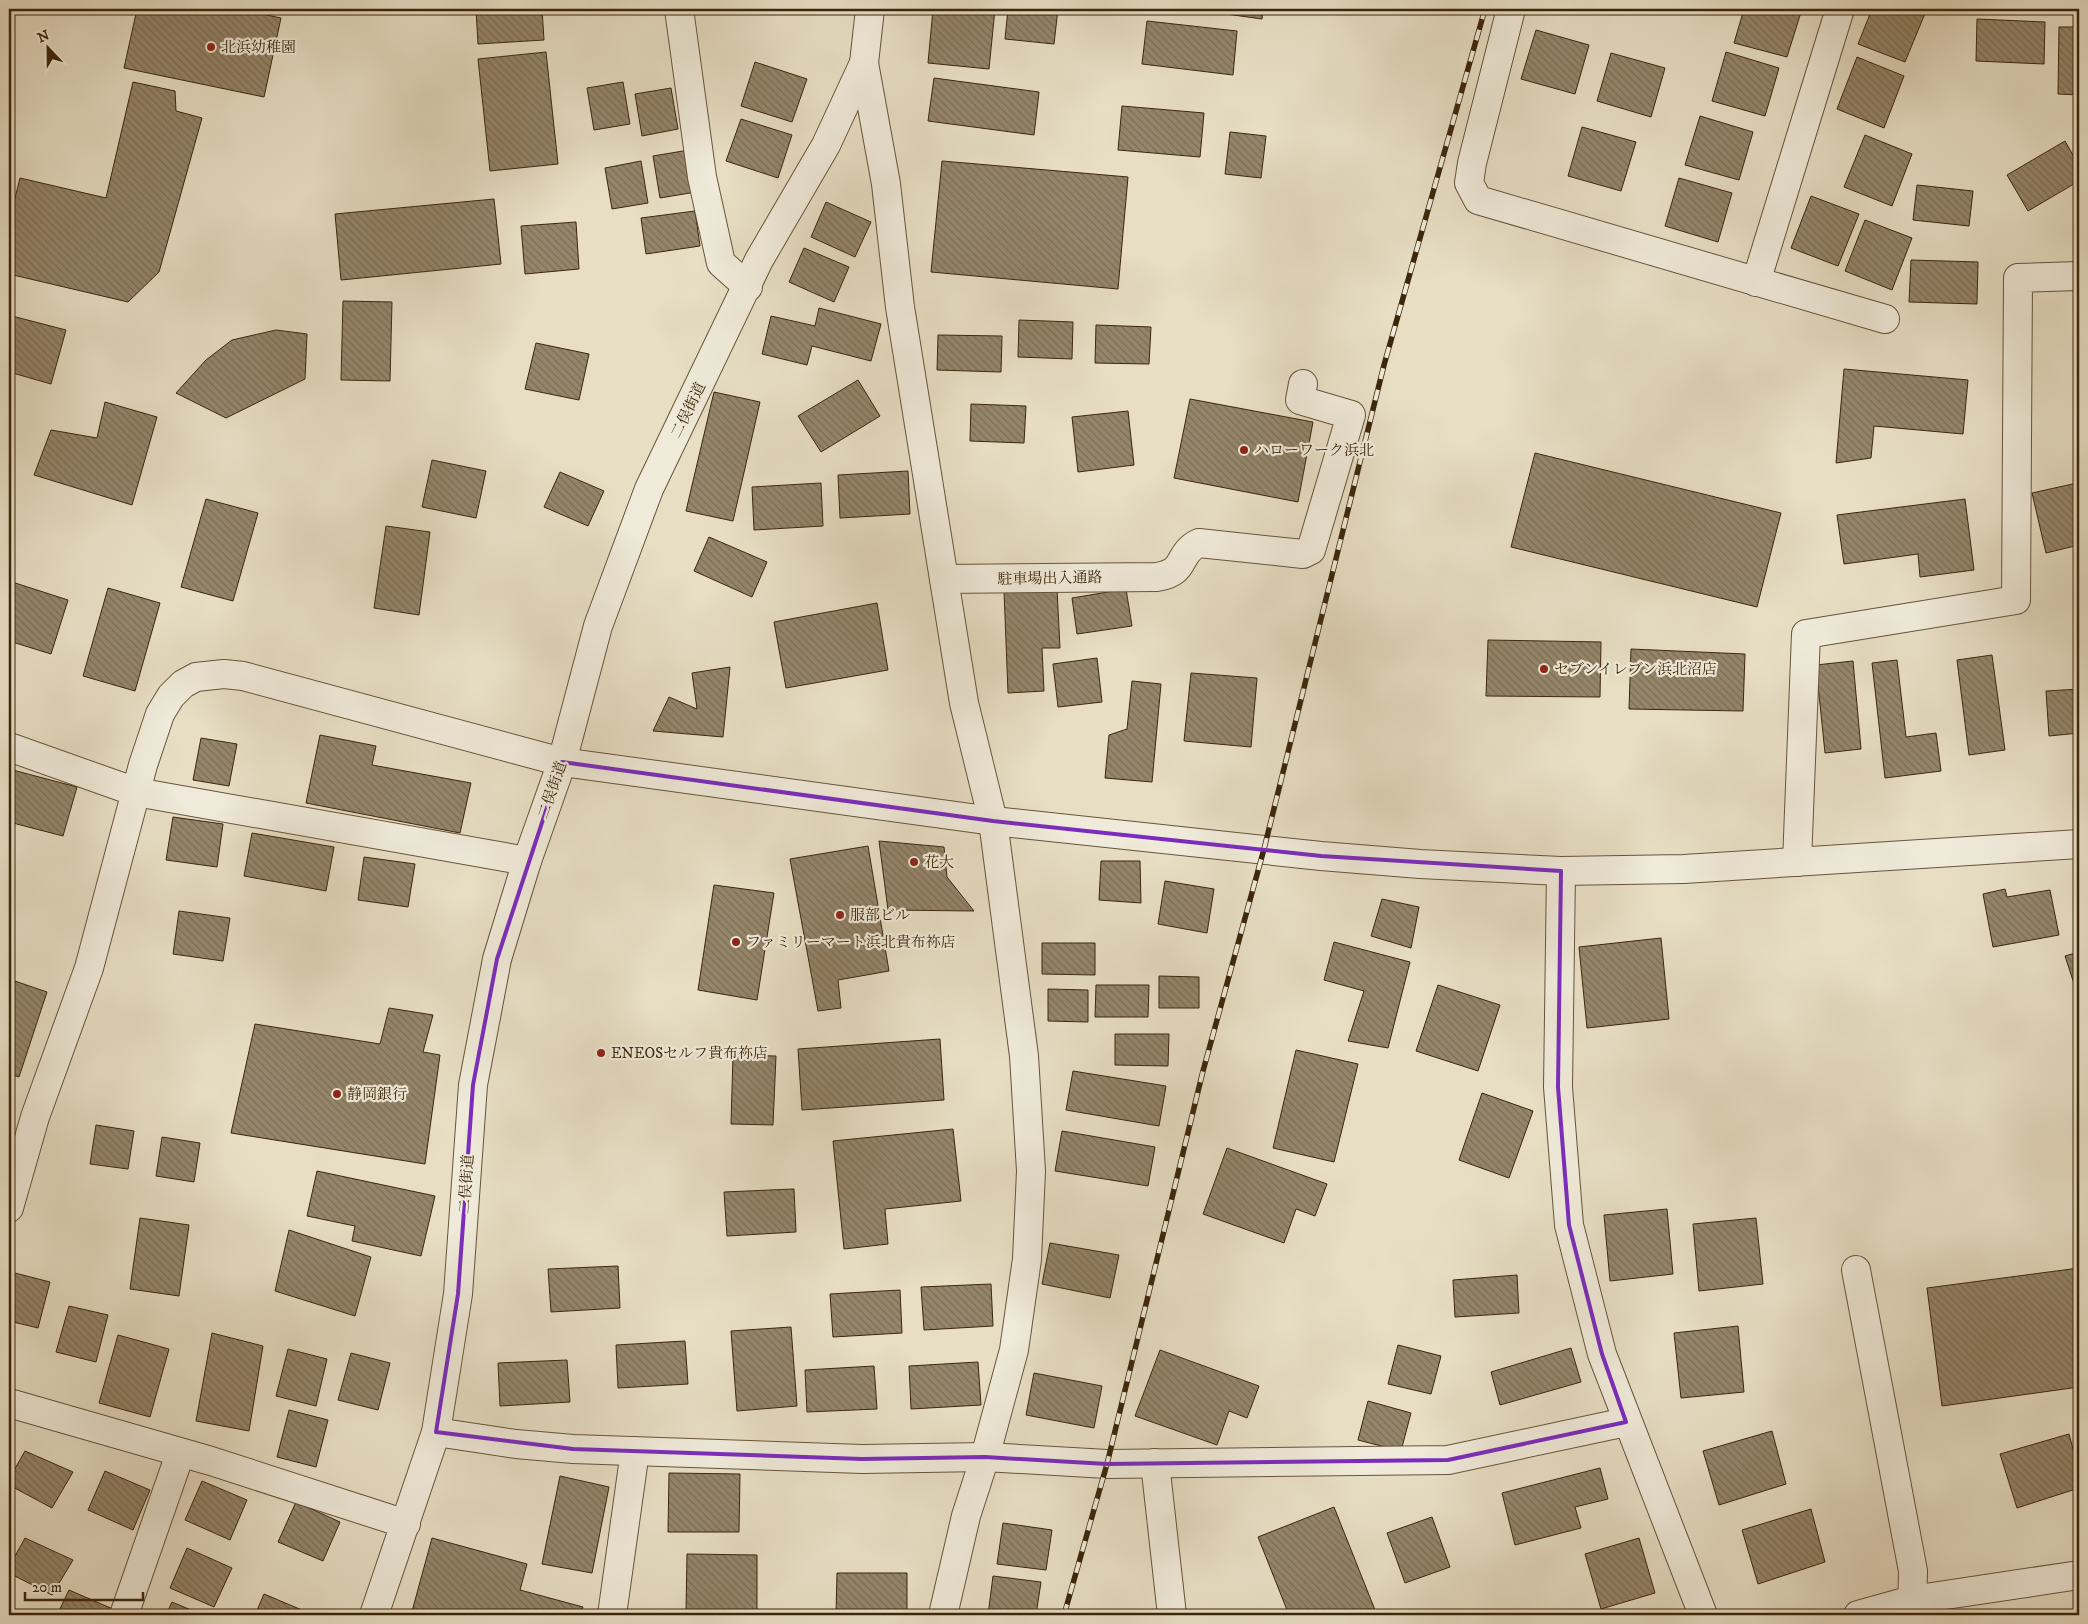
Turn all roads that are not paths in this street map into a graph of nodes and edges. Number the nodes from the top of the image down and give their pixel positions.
1 (679, 9) edge
2 (870, 9) edge
3 (1511, 9) edge
4 (1840, 9) edge
5 (864, 63) junction
6 (2079, 276) edge
7 (1756, 282) junction
8 (748, 286) junction
9 (1885, 319) dead end
10 (1303, 384) dead end
11 (944, 579) junction
12 (9, 747) edge
13 (562, 762) junction
14 (136, 792) junction
15 (993, 821) junction
16 (2079, 844) edge
17 (527, 861) junction
18 (1797, 862) junction
19 (1561, 871) junction
20 (16, 1145) edge
21 (9, 1208) edge
22 (1856, 1270) dead end
23 (9, 1404) edge
24 (1626, 1422) junction
25 (436, 1432) junction
26 (635, 1451) junction
27 (180, 1454) junction
28 (985, 1457) junction
29 (1155, 1463) junction
30 (406, 1524) junction
31 (2079, 1575) edge
32 (1912, 1607) edge
33 (124, 1615) edge
34 (374, 1615) edge
35 (612, 1615) edge
36 (943, 1615) edge
37 (1172, 1615) edge
38 (1703, 1615) edge
39 (1858, 1615) edge

1 - 8 street
2 - 5 street, 二俣街道
3 - 7 street
4 - 7 street
5 - 8 street, 二俣街道
5 - 11 street
6 - 18 street
7 - 9 street
8 - 13 street, 二俣街道
10 - 11 street, 駐車場出入通路
11 - 15 street
12 - 14 street
13 - 14 street
13 - 15 street
13 - 17 street, 二俣街道
14 - 17 street
14 - 20 street
15 - 19 street
15 - 28 street
16 - 18 street
17 - 25 street, 二俣街道
18 - 19 street
19 - 24 street
20 - 21 street
22 - 32 street
23 - 27 street
24 - 29 street
24 - 38 street
25 - 26 street
25 - 30 street, 二俣街道
26 - 28 street
26 - 35 street
27 - 30 street
27 - 33 street
28 - 29 street
28 - 36 street
29 - 37 street
30 - 34 street, 二俣街道
31 - 32 street
32 - 39 street

